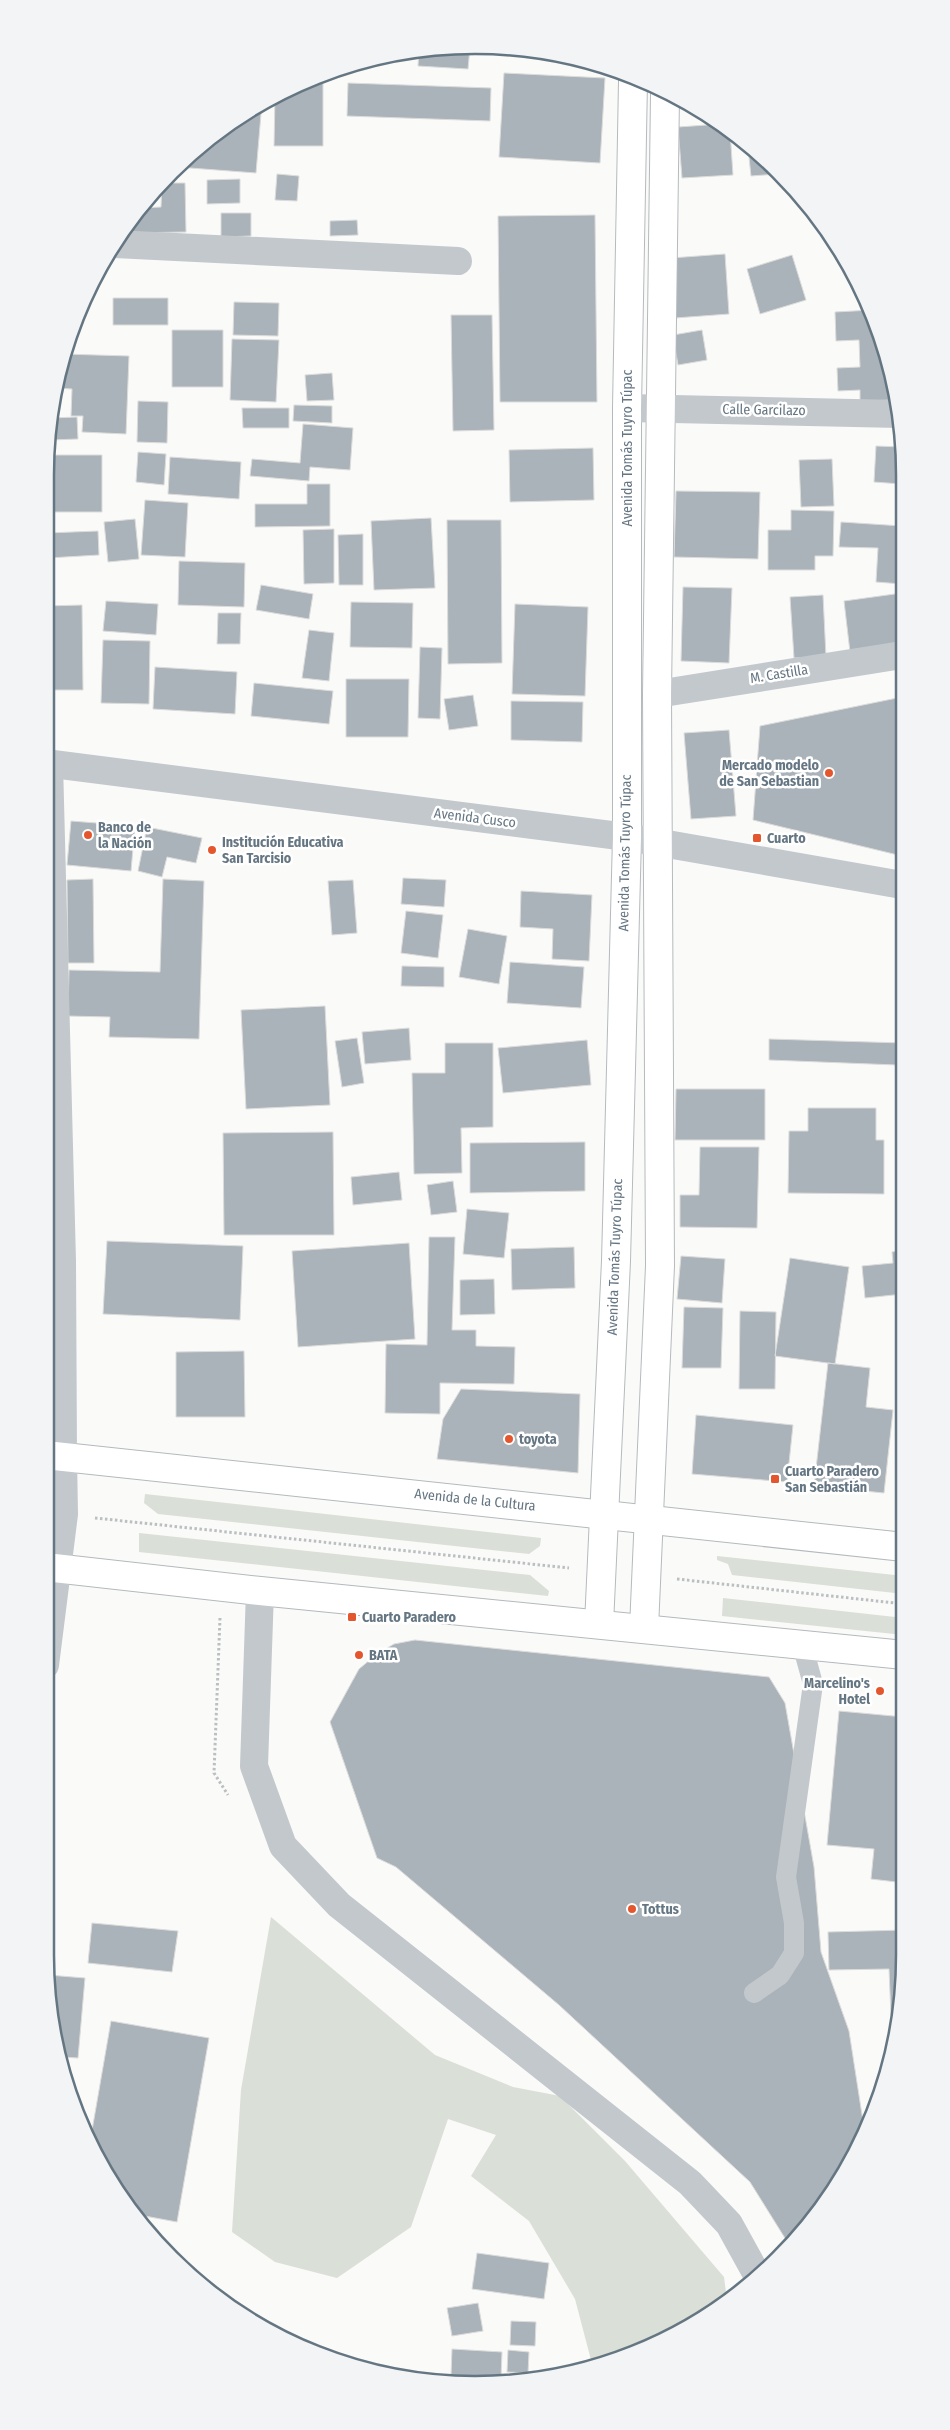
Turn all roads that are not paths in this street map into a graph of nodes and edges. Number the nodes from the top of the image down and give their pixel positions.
1 (633, 85) edge
2 (665, 99) edge
3 (123, 244) edge
4 (458, 262) dead end
5 (627, 408) junction
6 (660, 408) junction
7 (892, 414) edge
8 (896, 656) edge
9 (657, 694) junction
10 (54, 764) edge
11 (626, 837) junction
12 (657, 841) junction
13 (896, 884) edge
14 (54, 1199) edge
15 (54, 1456) edge
16 (604, 1514) junction
17 (649, 1519) junction
18 (896, 1546) edge
19 (54, 1559) edge
20 (54, 1568) edge
21 (260, 1591) junction
22 (599, 1624) junction
23 (644, 1628) junction
24 (802, 1644) junction
25 (896, 1654) edge
26 (754, 1993) dead end
27 (755, 2270) edge

1 - 5 main road, Avenida Tomás Tuyro Túpac
2 - 6 main road
3 - 4 street
5 - 6 street, Calle Garcilazo
5 - 11 main road, Avenida Tomás Tuyro Túpac
6 - 7 street, Calle Garcilazo
6 - 9 main road
8 - 9 street, M. Castilla
9 - 12 main road
10 - 11 street, Avenida Cusco
11 - 12 street, Avenida Cusco
11 - 16 main road, Avenida Tomás Tuyro Túpac
12 - 13 street, Avenida Cusco
12 - 17 main road
14 - 15 street
15 - 16 main road, Avenida de la Cultura
15 - 19 street
16 - 17 main road, Avenida de la Cultura
16 - 22 main road, Avenida Tomás Tuyro Túpac
17 - 18 main road, Avenida de la Cultura
17 - 23 main road
20 - 21 main road
21 - 22 main road
21 - 27 street
22 - 23 main road
23 - 24 main road
24 - 25 main road
24 - 26 lane

